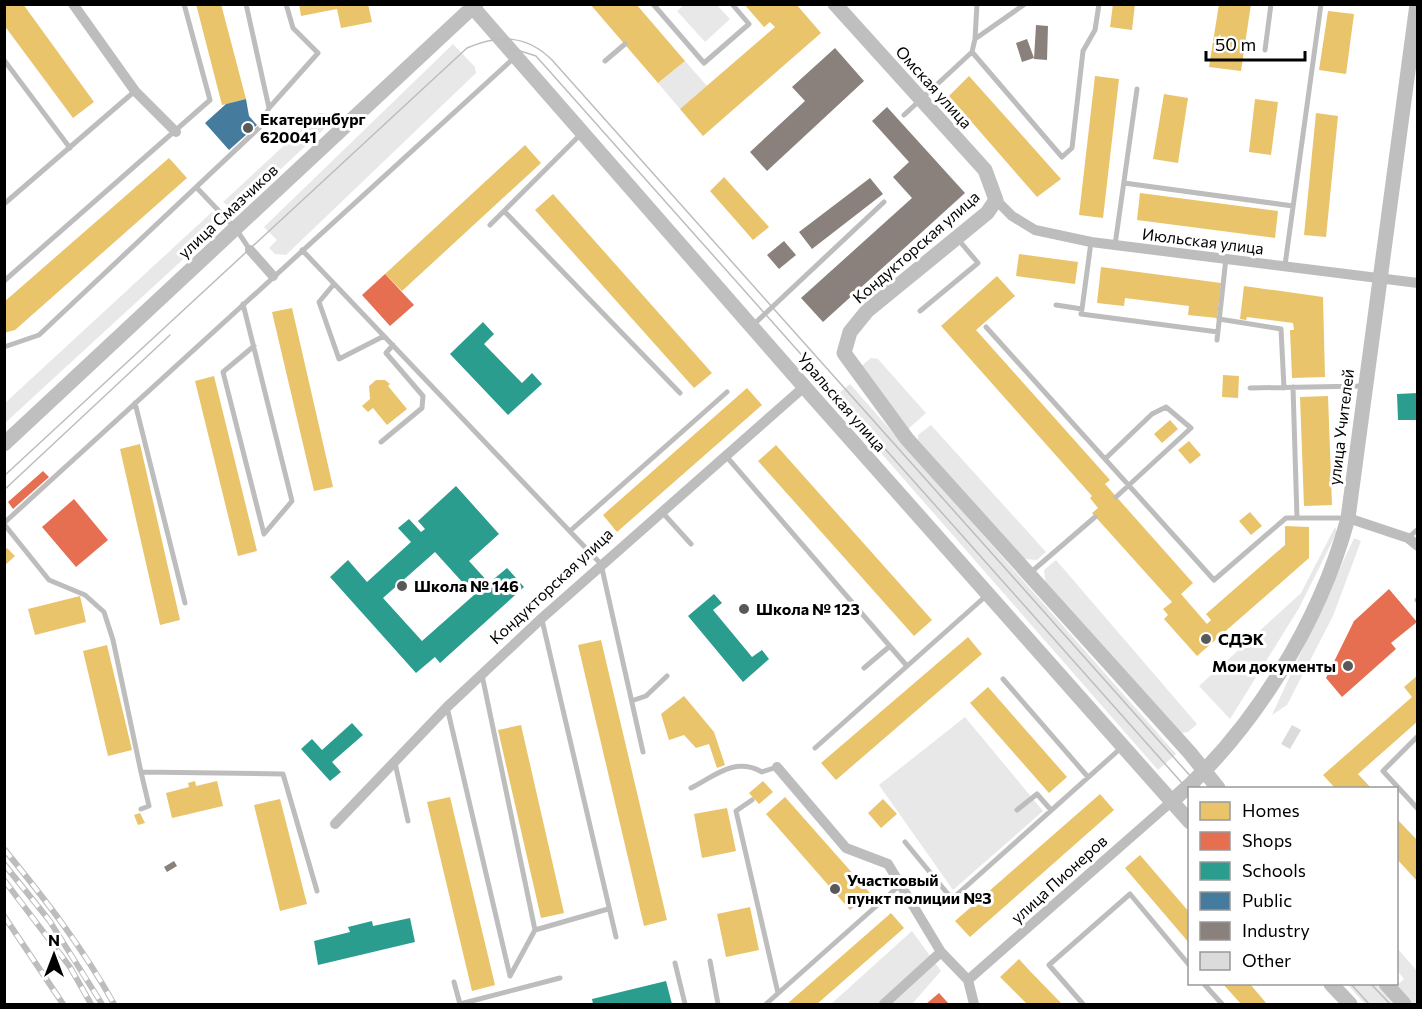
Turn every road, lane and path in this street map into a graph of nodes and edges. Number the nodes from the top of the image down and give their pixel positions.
1 (184, 4) edge
2 (246, 4) edge
3 (286, 4) edge
4 (653, 4) edge
5 (732, 4) edge
6 (835, 4) edge
7 (977, 4) edge
8 (1025, 4) edge
9 (1099, 4) edge
10 (1271, 4) edge
11 (1322, 4) edge
12 (1417, 4) edge
13 (76, 5) edge
14 (473, 6) edge
15 (975, 39) junction
16 (624, 44) dead end
17 (1265, 50) dead end
18 (972, 52) junction
19 (516, 56) junction
20 (4, 60) edge
21 (605, 61) dead end
22 (1137, 89) dead end
23 (135, 92) junction
24 (922, 100) junction
25 (269, 108) junction
26 (904, 115) dead end
27 (176, 132) junction
28 (583, 133) junction
29 (70, 148) junction
30 (1124, 183) junction
31 (197, 188) junction
32 (996, 200) junction
33 (884, 202) dead end
34 (4, 204) edge
35 (1293, 206) junction
36 (504, 211) junction
37 (490, 225) dead end
38 (236, 229) junction
39 (956, 237) junction
40 (1091, 242) junction
41 (1115, 245) junction
42 (250, 250) joint
43 (302, 250) junction
44 (1226, 258) junction
45 (1285, 266) junction
46 (273, 276) junction
47 (1379, 277) junction
48 (4, 281) edge
49 (1418, 283) edge
50 (334, 284) junction
51 (243, 304) junction
52 (1056, 305) dead end
53 (1082, 309) junction
54 (920, 311) dead end
55 (1219, 319) junction
56 (751, 326) junction
57 (986, 327) dead end
58 (1218, 332) junction
59 (384, 336) junction
60 (1216, 340) dead end
61 (393, 345) junction
62 (254, 346) junction
63 (4, 347) edge
64 (844, 353) joint
65 (1365, 386) junction
66 (804, 387) junction
67 (1293, 387) junction
68 (1250, 388) dead end
69 (1284, 388) junction
70 (727, 392) dead end
71 (680, 393) dead end
72 (135, 403) junction
73 (381, 442) dead end
74 (4, 444) edge
75 (725, 455) junction
76 (1105, 459) junction
77 (1129, 486) junction
78 (1116, 497) dead end
79 (661, 511) junction
80 (1095, 517) dead end
81 (1297, 518) junction
82 (1348, 518) junction
83 (4, 523) edge
84 (1418, 529) edge
85 (570, 531) junction
86 (1408, 538) junction
87 (691, 544) dead end
88 (1418, 546) edge
89 (601, 564) junction
90 (1029, 574) junction
91 (988, 594) junction
92 (185, 603) dead end
93 (542, 618) junction
94 (890, 646) junction
95 (907, 666) junction
96 (864, 668) dead end
97 (482, 675) junction
98 (667, 676) dead end
99 (1003, 679) dead end
100 (634, 700) junction
101 (447, 707) junction
102 (1418, 736) edge
103 (1122, 747) junction
104 (815, 748) dead end
105 (643, 752) dead end
106 (394, 762) junction
107 (777, 767) joint
108 (141, 772) junction
109 (1206, 772) junction
110 (1088, 777) junction
111 (1188, 787) edge
112 (1188, 787) edge
113 (1217, 787) edge
114 (1397, 787) edge
115 (691, 788) dead end
116 (1398, 788) edge
117 (752, 800) dead end
118 (1171, 802) junction
119 (141, 809) dead end
120 (1017, 810) dead end
121 (1051, 810) junction
122 (1418, 810) edge
123 (1188, 820) edge
124 (408, 821) dead end
125 (334, 824) dead end
126 (905, 842) dead end
127 (900, 885) junction
128 (317, 891) dead end
129 (608, 909) junction
130 (535, 930) junction
131 (616, 937) dead end
132 (941, 952) junction
133 (710, 962) dead end
134 (675, 963) dead end
135 (1188, 964) edge
136 (560, 978) dead end
137 (968, 980) junction
138 (454, 982) dead end
139 (1205, 985) edge
140 (1332, 985) edge
141 (1387, 985) edge
142 (778, 993) junction
143 (472, 1003) edge
144 (887, 1003) edge
145 (685, 1005) edge
146 (718, 1005) edge
147 (766, 1005) edge
148 (974, 1005) edge
149 (1083, 1005) edge
150 (1222, 1005) edge
151 (1350, 1005) edge
152 (1404, 1005) edge

1 - 27 lane
2 - 25 lane
3 - 25 lane
4 - 5 lane
6 - 24 main road, Омская улица
7 - 15 lane
8 - 15 lane
9 - 18 lane
10 - 17 lane
11 - 35 lane
12 - 47 main road, улица Учителей
13 - 23 street
14 - 19 main road, Уральская улица
14 - 38 main road, улица Смазчиков
15 - 18 lane
16 - 21 lane
18 - 24 lane
19 - 28 main road, Уральская улица
19 - 43 lane
20 - 29 lane
22 - 30 lane
23 - 27 street
23 - 29 lane
24 - 26 lane
24 - 32 main road, Омская улица
25 - 31 lane
27 - 48 lane
28 - 36 lane
28 - 56 main road, Уральская улица
29 - 34 lane
30 - 35 lane
30 - 41 lane
31 - 38 lane
31 - 63 lane
32 - 39 main road, Кондукторская улица
32 - 40 street, Июльская улица
33 - 56 lane
35 - 45 lane
36 - 37 lane
36 - 71 lane
38 - 42 lane
38 - 74 main road, улица Смазчиков
39 - 54 lane
39 - 64 main road, Кондукторская улица
40 - 41 street, Июльская улица
40 - 53 lane
41 - 44 street, Июльская улица
42 - 46 street
43 - 46 lane
43 - 50 lane
44 - 45 street, Июльская улица
44 - 55 lane
45 - 47 street, Июльская улица
46 - 51 lane
47 - 49 street, Июльская улица
47 - 65 main road, улица Учителей
50 - 59 lane
50 - 59 lane
51 - 62 lane
51 - 72 lane
52 - 53 lane
53 - 58 lane
55 - 58 lane
55 - 69 lane
56 - 66 main road, Уральская улица
57 - 76 lane
58 - 60 lane
59 - 61 lane
61 - 73 lane
61 - 85 lane
62 - 62 lane
64 - 90 main road, Уральская улица
65 - 67 lane
65 - 82 main road, улица Учителей
66 - 75 street, Кондукторская улица
66 - 91 main road, Уральская улица
67 - 69 lane
67 - 81 lane
68 - 69 lane
70 - 85 lane
72 - 83 lane
72 - 92 lane
75 - 79 street, Кондукторская улица
75 - 94 lane
76 - 77 lane
76 - 77 lane
77 - 78 lane
77 - 81 lane
79 - 87 lane
79 - 89 street, Кондукторская улица
80 - 90 lane
81 - 82 lane
82 - 86 street
82 - 109 main road, улица Учителей
83 - 108 lane
84 - 86 lane
85 - 89 lane
86 - 88 street
89 - 93 street, Кондукторская улица
89 - 100 lane
90 - 109 main road, Уральская улица
91 - 95 lane
91 - 103 main road, Уральская улица
93 - 97 street, Кондукторская улица
93 - 129 lane
94 - 95 lane
94 - 96 lane
95 - 104 lane
97 - 101 street, Кондукторская улица
97 - 130 lane
98 - 100 lane
99 - 110 lane
100 - 105 lane
101 - 106 street, Кондукторская улица
101 - 130 lane
102 - 114 lane
103 - 110 lane
103 - 118 main road, Уральская улица
106 - 124 lane
106 - 125 street, Кондукторская улица
107 - 115 lane
107 - 127 street
108 - 119 lane
108 - 128 lane
109 - 111 main road, улица Учителей
109 - 113 main road, Уральская улица
110 - 121 lane
112 - 118 main road, улица Учителей
116 - 122 lane
117 - 142 lane
118 - 123 main road, Уральская улица
118 - 137 street, улица Пионеров
120 - 121 lane
121 - 126 lane
127 - 132 street
127 - 142 lane
129 - 130 lane
129 - 131 lane
132 - 137 street
132 - 144 street
133 - 146 lane
134 - 145 lane
135 - 149 lane
136 - 143 lane
137 - 148 street
138 - 143 lane
139 - 150 lane
140 - 151 main road
141 - 152 main road
142 - 147 lane

